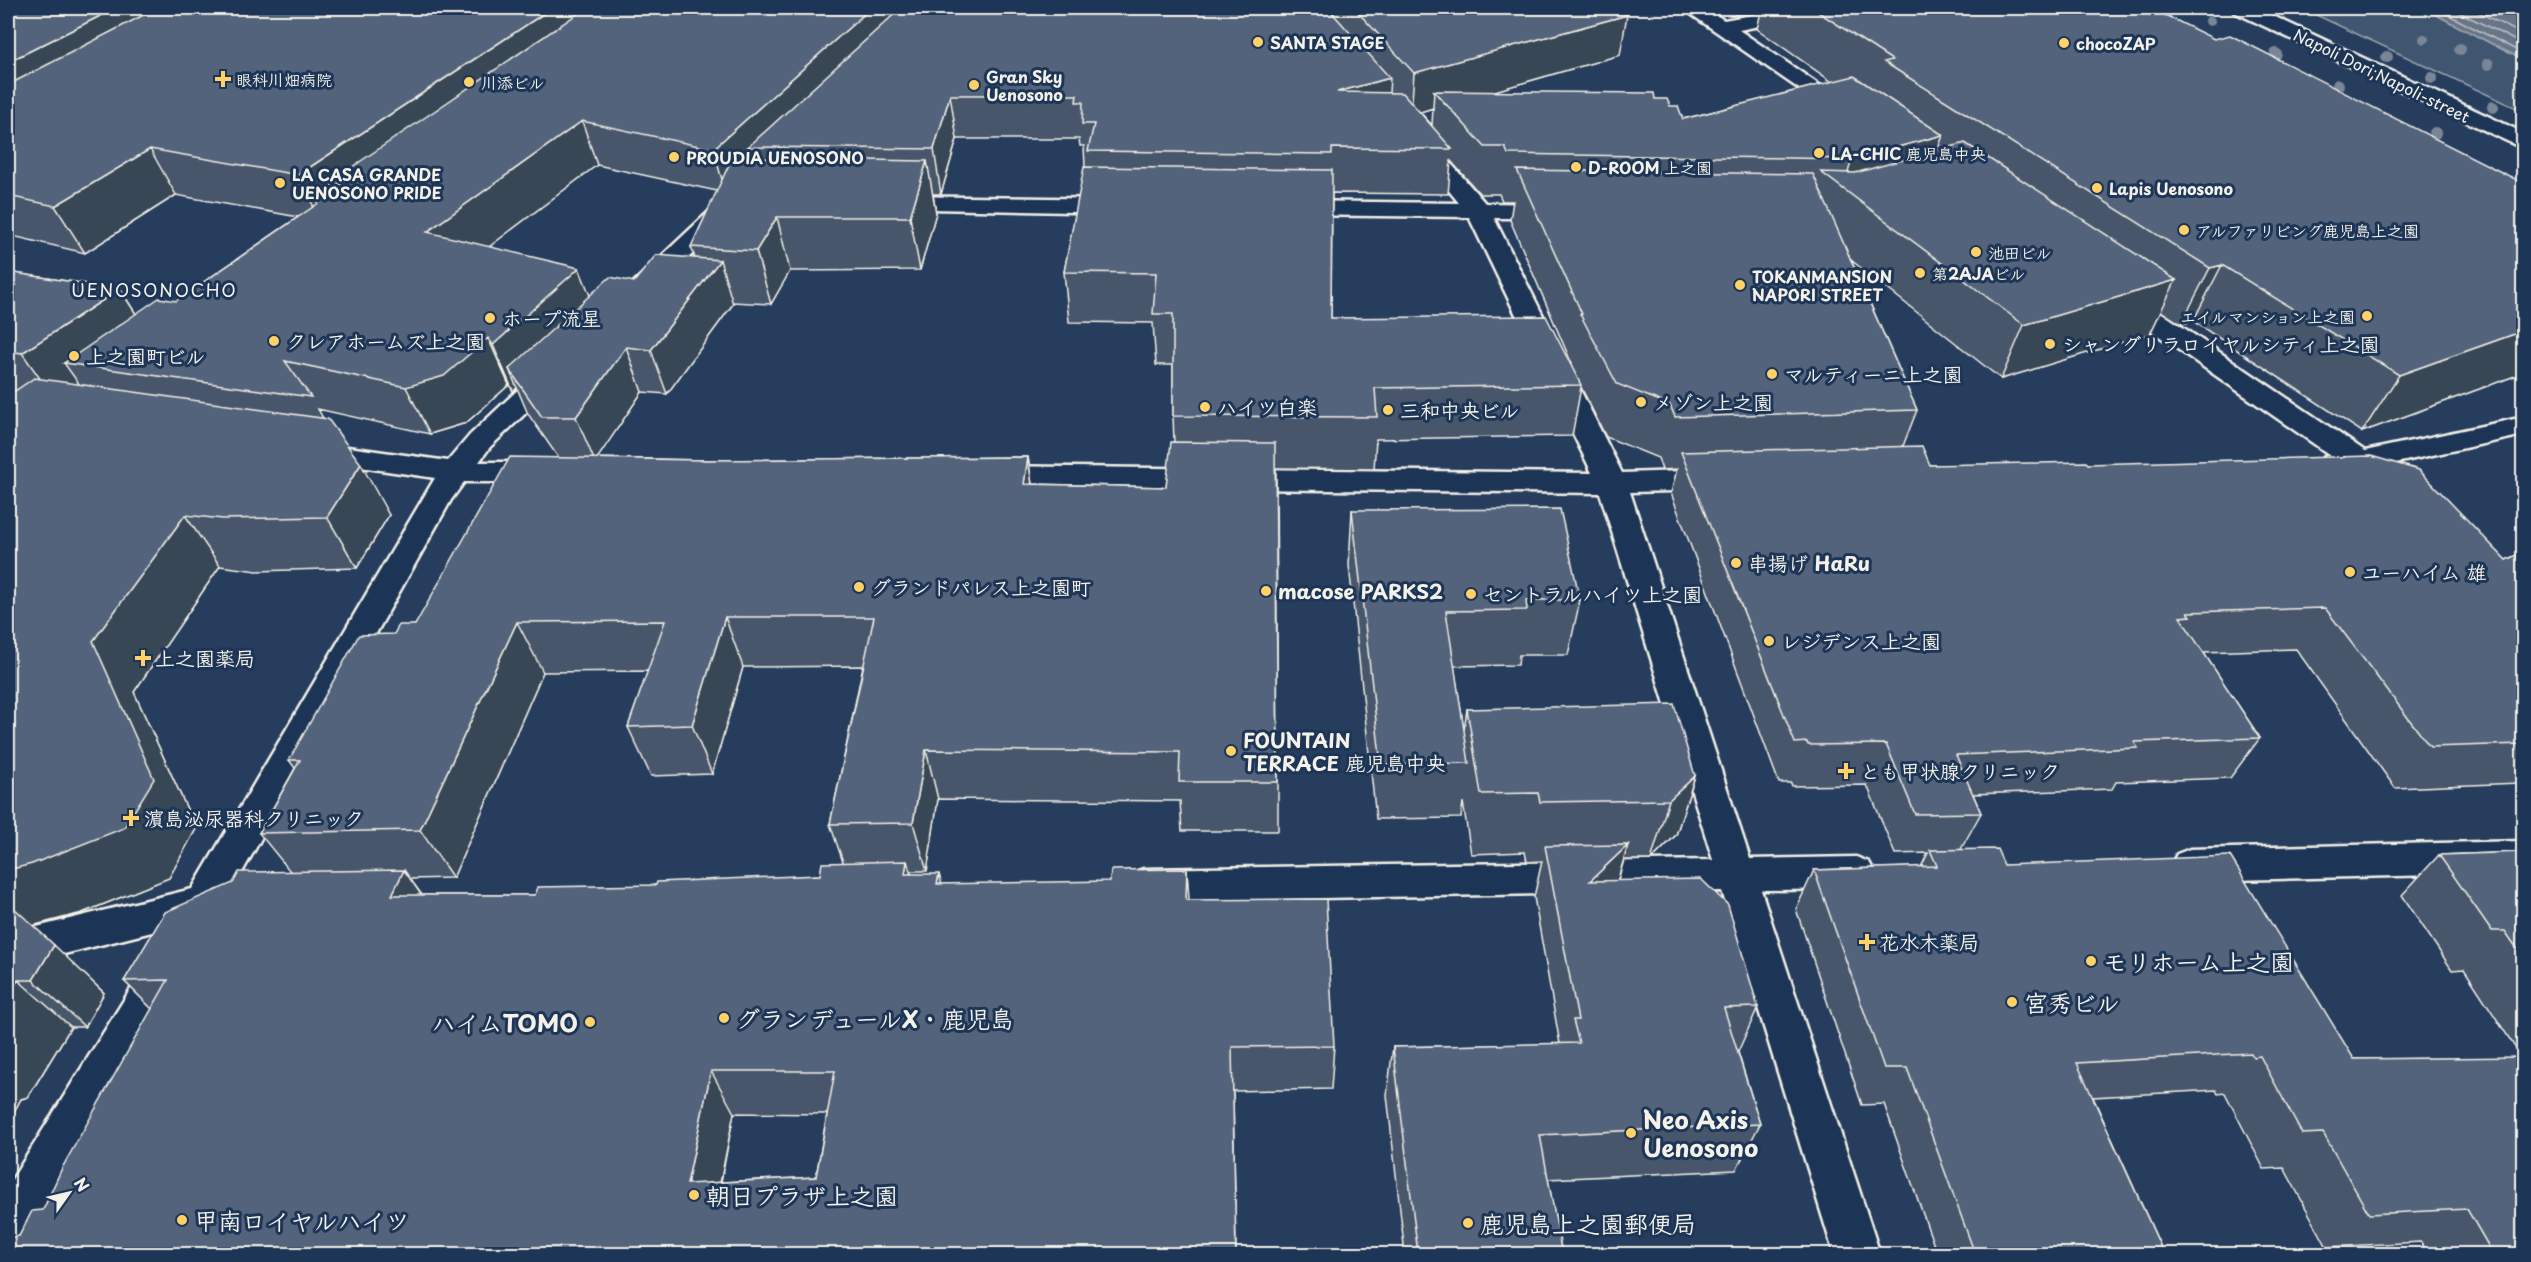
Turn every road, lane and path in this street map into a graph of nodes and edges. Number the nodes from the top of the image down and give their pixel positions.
1 (1692, 8) edge
2 (1818, 8) edge
3 (2241, 8) edge
4 (1722, 27) junction
5 (1870, 127) edge
6 (1408, 128) edge
7 (2523, 142) edge
8 (741, 198) edge
9 (871, 203) edge
10 (1145, 206) edge
11 (1264, 207) edge
12 (1478, 210) junction
13 (1581, 211) edge
14 (2096, 280) edge
15 (629, 300) edge
16 (572, 354) edge
17 (2523, 426) edge
18 (284, 447) edge
19 (2360, 462) junction
20 (2313, 464) edge
21 (456, 471) junction
22 (574, 472) edge
23 (954, 476) edge
24 (1743, 480) edge
25 (2390, 482) edge
26 (1612, 483) junction
27 (2523, 857) edge
28 (2154, 866) edge
29 (1892, 872) edge
30 (1738, 876) junction
31 (1112, 886) edge
32 (224, 901) junction
33 (8, 951) edge
34 (8, 1227) edge
35 (1857, 1254) edge

1 - 4 street
2 - 4 street
3 - 7 street, Napoli Dori;Napoli-street
4 - 5 street
6 - 12 street
8 - 15 street
9 - 10 street
11 - 12 street
12 - 13 street
12 - 26 street
14 - 19 street
16 - 21 street
17 - 19 street
18 - 21 street
19 - 20 street
19 - 25 street
21 - 22 street
21 - 32 street
23 - 26 street
24 - 26 street
26 - 30 street
27 - 28 street
29 - 30 street
30 - 31 street
30 - 35 street
32 - 33 street
32 - 34 street

